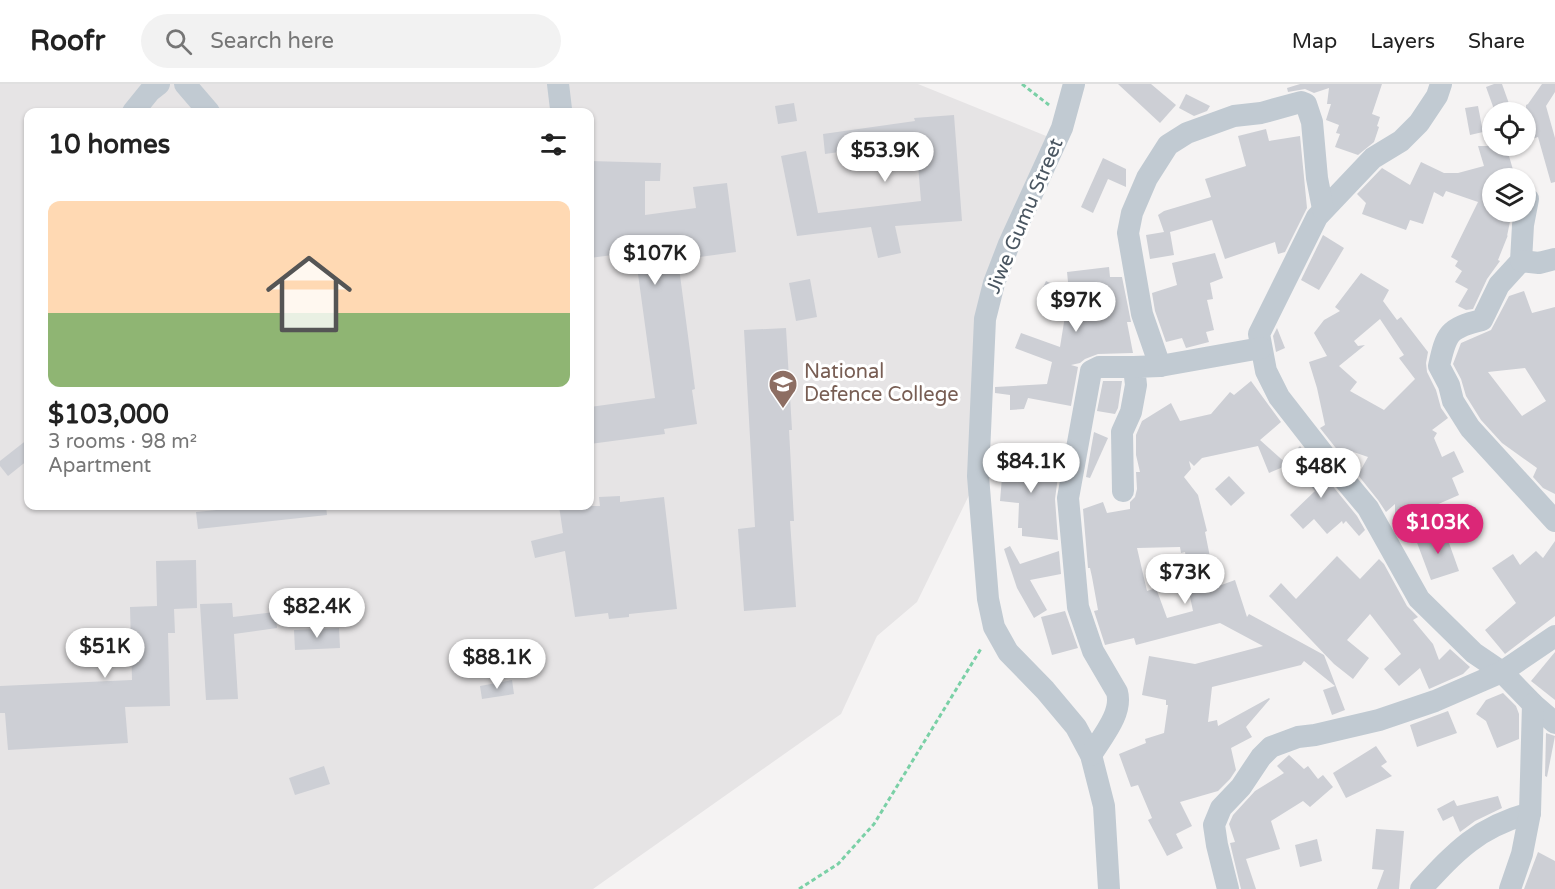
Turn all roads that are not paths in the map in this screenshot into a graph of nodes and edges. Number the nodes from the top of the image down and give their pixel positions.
1 (159, 84) edge
2 (185, 84) edge
3 (558, 84) edge
4 (1074, 84) edge
5 (1441, 84) edge
6 (135, 108) edge
7 (206, 108) edge
8 (561, 108) edge
9 (1323, 209) junction
10 (1524, 222) edge
11 (1555, 259) edge
12 (1521, 261) junction
13 (1261, 348) junction
14 (1160, 366) junction
15 (1134, 367) junction
16 (1123, 491) dead end
17 (1555, 521) edge
18 (1555, 636) edge
19 (1502, 672) junction
20 (1533, 704) junction
21 (1555, 723) edge
22 (1091, 755) junction
23 (1530, 813) junction
24 (1109, 889) edge
25 (1228, 889) edge
26 (1421, 889) edge
27 (1510, 889) edge

1 - 6 street
2 - 7 street
3 - 8 street
4 - 22 street, Jiwe Gumu Street
5 - 9 street
9 - 13 street
9 - 14 street
10 - 12 street
11 - 12 street
12 - 17 street
13 - 14 street
13 - 19 street
14 - 15 street
15 - 16 street
15 - 22 street
18 - 19 street
19 - 20 street
19 - 25 street
20 - 21 street
20 - 23 street
22 - 24 street, Jiwe Gumu Street
23 - 26 street
23 - 27 street

